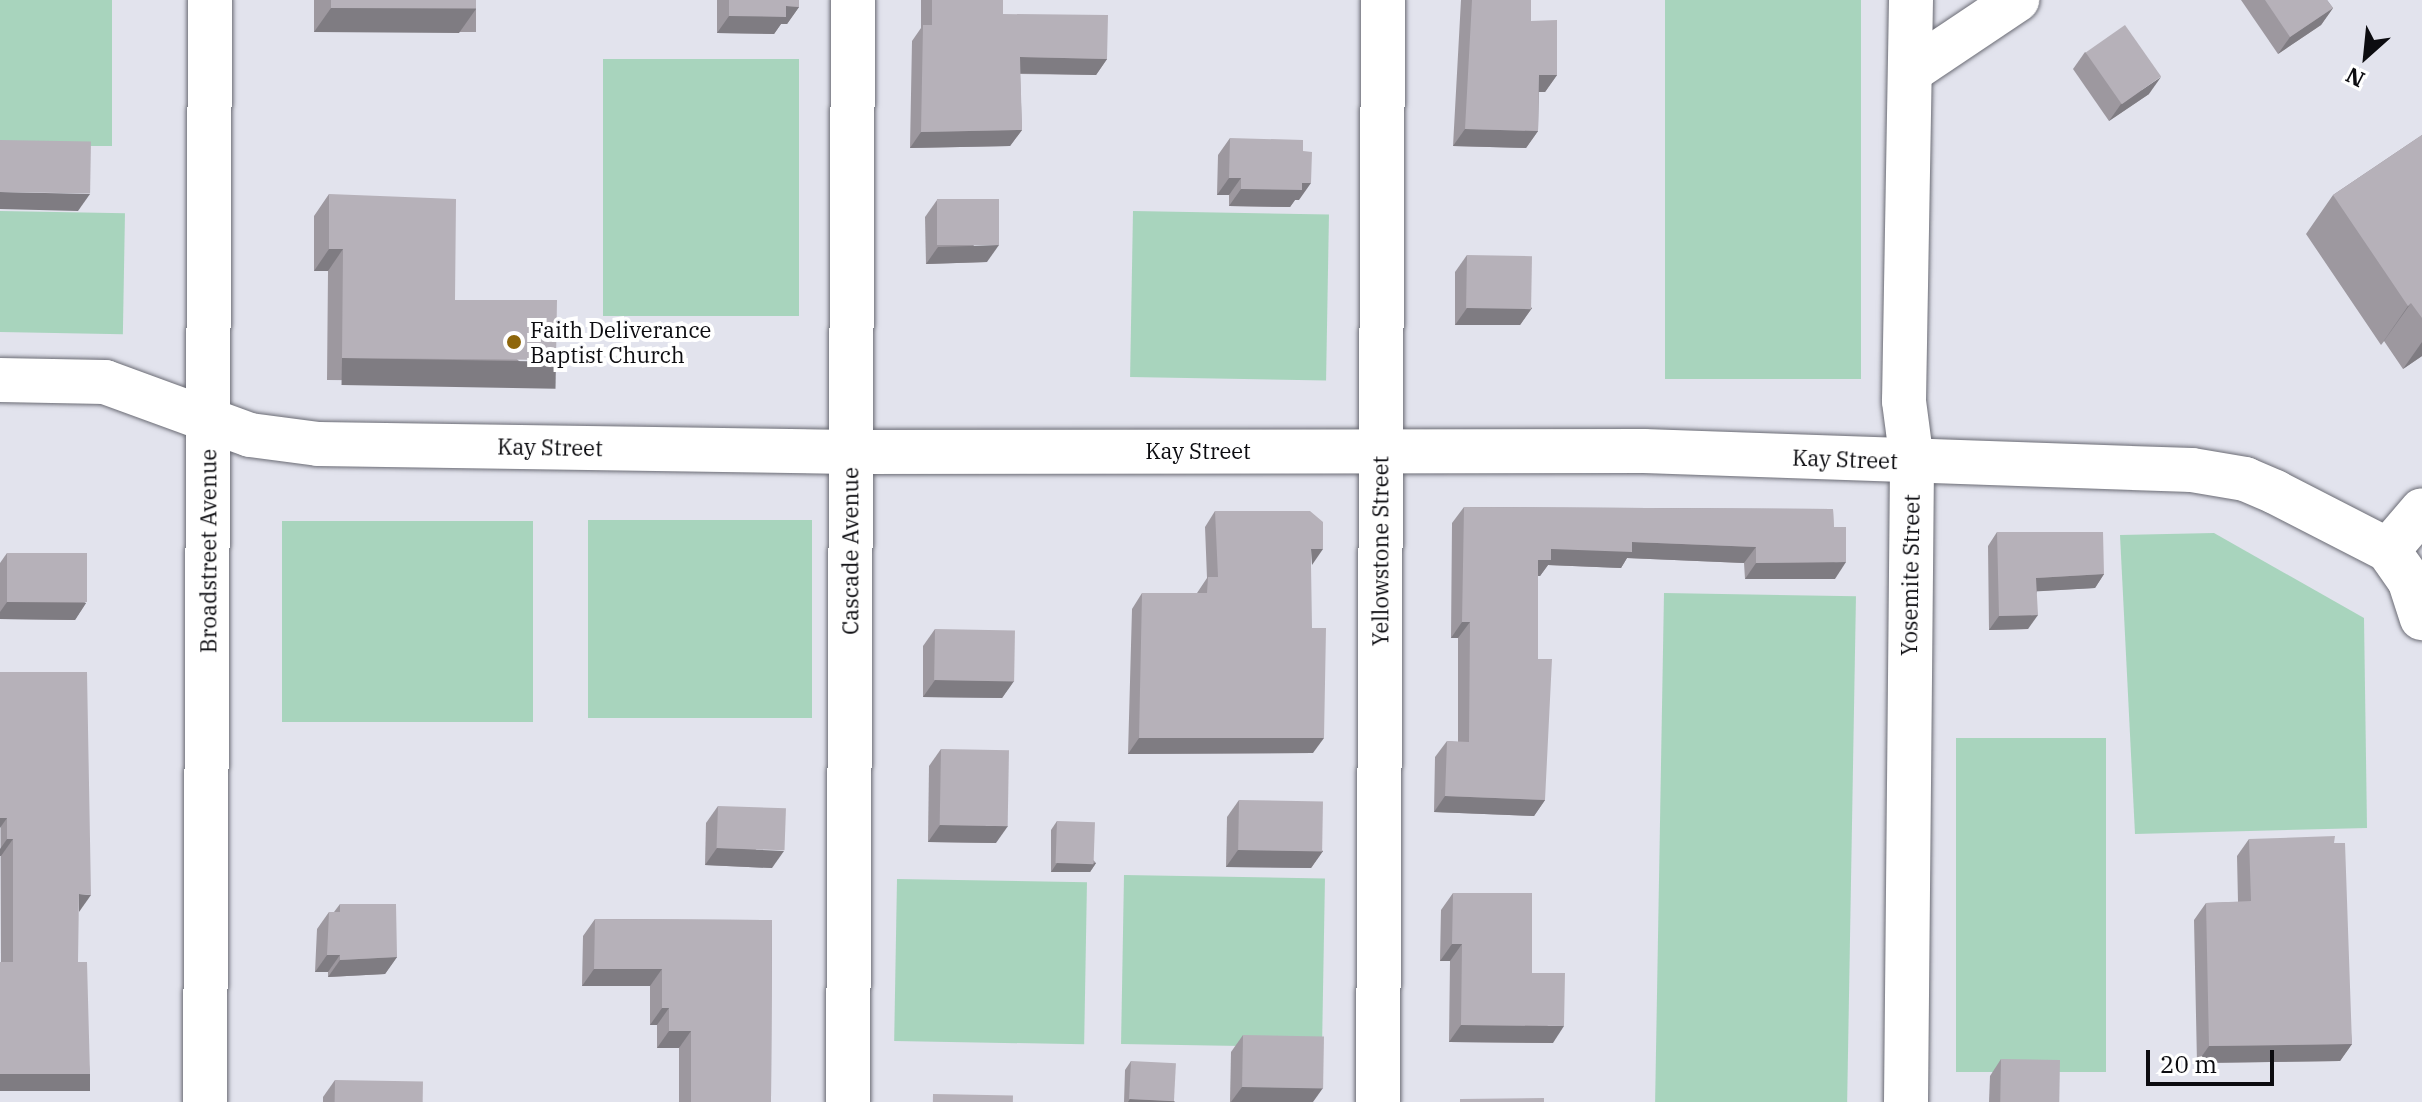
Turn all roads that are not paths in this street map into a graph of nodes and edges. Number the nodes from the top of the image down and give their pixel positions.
1 (210, 0) edge
2 (853, 0) edge
3 (1383, 0) edge
4 (1911, 0) edge
5 (2017, 0) edge
6 (1911, 71) junction
7 (0, 380) edge
8 (208, 421) junction
9 (1380, 451) junction
10 (851, 452) junction
11 (1912, 462) junction
12 (2422, 510) edge
13 (2388, 550) junction
14 (2422, 618) edge
15 (205, 1102) edge
16 (848, 1102) edge
17 (1378, 1102) edge
18 (1906, 1102) edge

1 - 8 street, Broadstreet Avenue
2 - 10 street, Cascade Avenue
3 - 9 street, Yellowstone Street
4 - 6 street, Yosemite Street
5 - 6 street
6 - 11 street, Yosemite Street
7 - 8 street, Kay Street
8 - 10 street, Kay Street
8 - 15 street, Broadstreet Avenue
9 - 10 street, Kay Street
9 - 11 street, Kay Street
9 - 17 street, Yellowstone Street
10 - 16 street, Cascade Avenue
11 - 13 street, Kay Street
11 - 18 street, Yosemite Street
12 - 13 street
13 - 14 street

